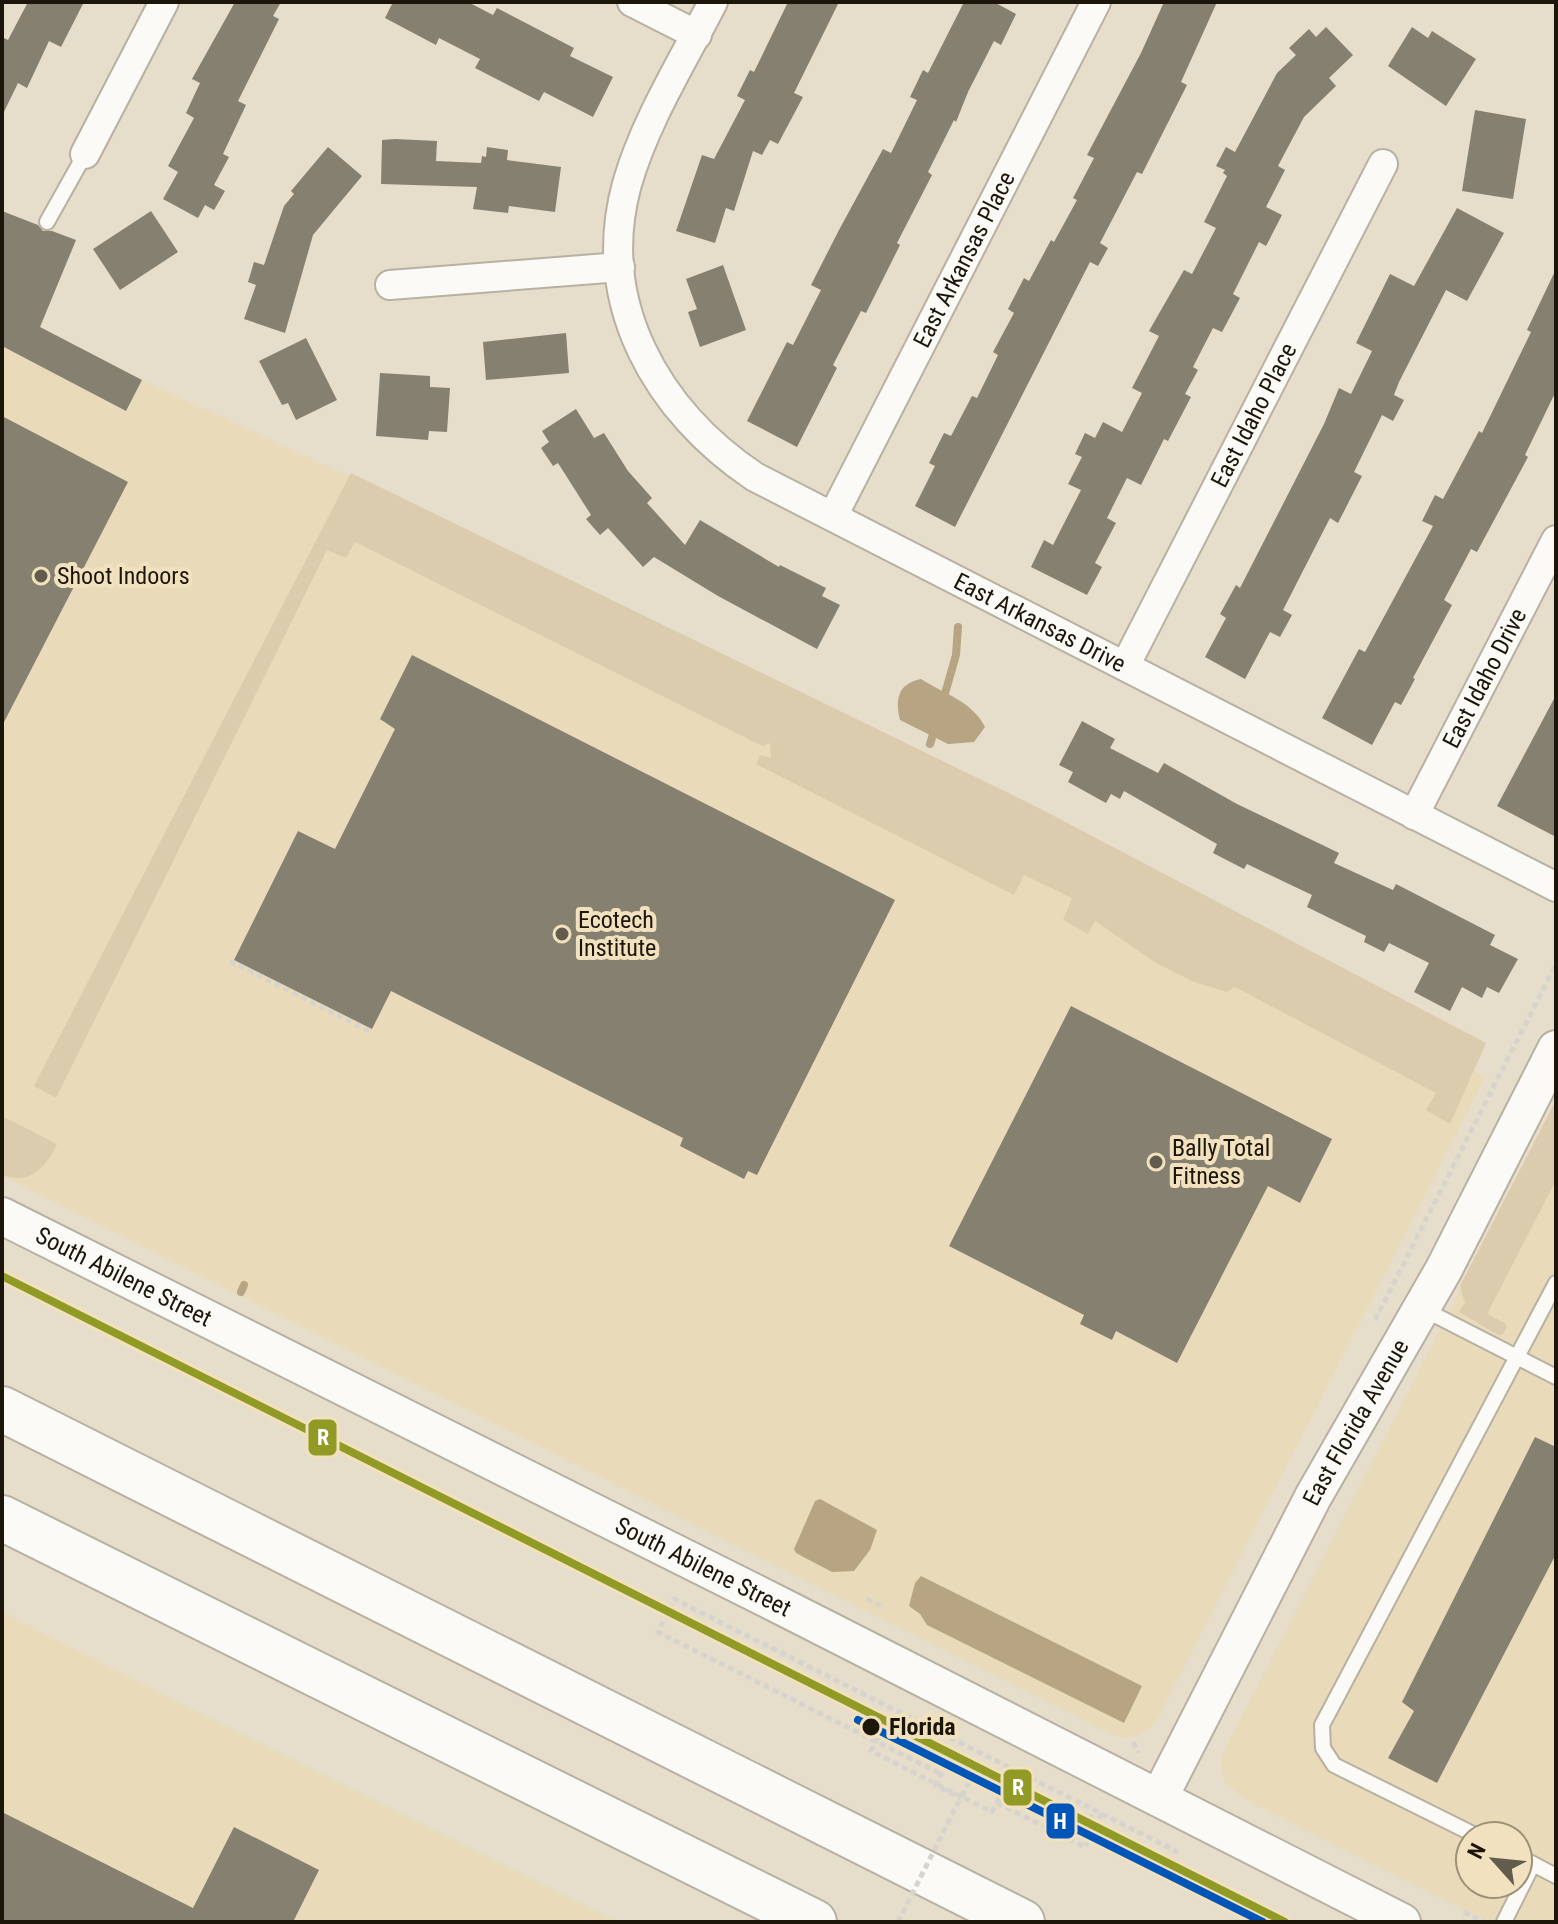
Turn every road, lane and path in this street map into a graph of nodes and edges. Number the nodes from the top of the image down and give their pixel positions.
1 (164, 2) edge
2 (632, 2) edge
3 (713, 2) edge
4 (1096, 2) edge
5 (697, 35) junction
6 (85, 154) joint
7 (1383, 164) dead end
8 (47, 222) dead end
9 (620, 267) junction
10 (390, 285) dead end
11 (833, 516) junction
12 (1556, 540) edge
13 (1125, 666) junction
14 (1414, 815) junction
15 (1556, 887) edge
16 (230, 961) dead end
17 (1556, 964) edge
18 (371, 1032) dead end
19 (1556, 1049) edge
20 (2, 1216) edge
21 (1556, 1283) edge
22 (1422, 1308) junction
23 (1369, 1331) dead end
24 (1518, 1358) junction
25 (1556, 1377) edge
26 (2, 1409) edge
27 (2, 1518) edge
28 (867, 1599) dead end
29 (883, 1607) dead end
30 (876, 1741) junction
31 (1001, 1795) junction
32 (962, 1796) junction
33 (1159, 1798) junction
34 (997, 1803) junction
35 (1098, 1812) junction
36 (1454, 1825) edge
37 (1178, 1852) dead end
38 (1534, 1865) edge
39 (1556, 1876) edge
40 (1515, 1900) edge
41 (1464, 1912) dead end
42 (814, 1922) edge
43 (898, 1922) edge
44 (1022, 1922) edge
45 (1402, 1922) edge
46 (1484, 1922) edge
47 (1504, 1922) edge

1 - 6 street
2 - 5 street
3 - 5 street, East Arkansas Drive
4 - 11 street, East Arkansas Place
5 - 9 street, East Arkansas Drive
6 - 8 lane
7 - 13 street, East Idaho Place
9 - 10 street
9 - 11 street, East Arkansas Drive
11 - 13 street, East Arkansas Drive
12 - 14 street, East Idaho Drive
13 - 14 street, East Arkansas Drive
14 - 15 street, East Arkansas Drive
16 - 18 path
17 - 23 path
19 - 22 street, East Florida Avenue
20 - 33 street, South Abilene Street
21 - 24 lane
22 - 24 lane
22 - 33 street, East Florida Avenue
24 - 25 lane
24 - 36 lane
26 - 44 highway
27 - 42 highway
28 - 29 path
30 - 31 path
30 - 32 path
30 - 32 path, bridge
30 - 35 path
31 - 32 path
31 - 34 path
31 - 35 path
32 - 34 path
32 - 43 path, bridge
33 - 45 street, South Abilene Street
34 - 35 path
35 - 37 path
38 - 39 lane
40 - 47 lane
41 - 46 path

